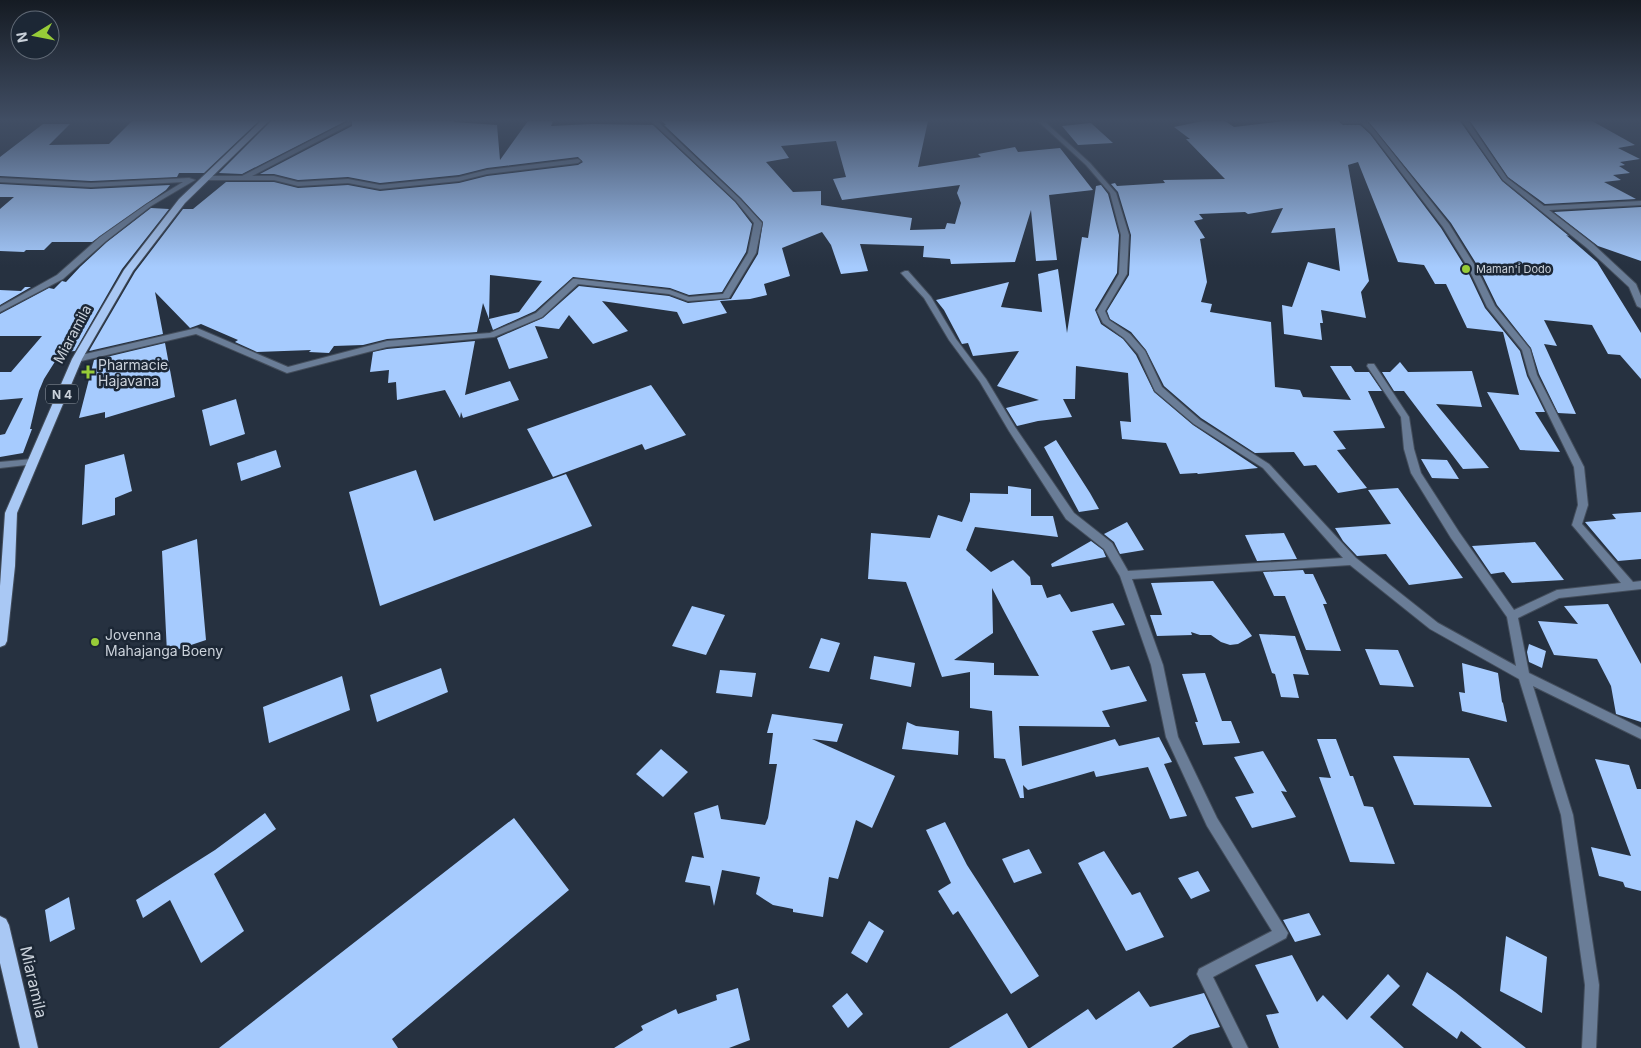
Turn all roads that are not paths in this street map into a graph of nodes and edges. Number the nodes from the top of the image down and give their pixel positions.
1 (209, 170) edge
2 (258, 170) edge
3 (502, 170) edge
4 (706, 170) edge
5 (1093, 170) edge
6 (1402, 170) edge
7 (1499, 170) edge
8 (242, 178) junction
9 (199, 179) junction
10 (0, 180) edge
11 (1641, 204) edge
12 (1544, 208) junction
13 (905, 272) dead end
14 (1641, 306) edge
15 (0, 310) edge
16 (77, 359) junction
17 (1371, 366) dead end
18 (32, 462) junction
19 (0, 465) edge
20 (1352, 561) junction
21 (1125, 575) junction
22 (1636, 586) edge
23 (1512, 616) junction
24 (0, 641) edge
25 (1524, 676) junction
26 (1641, 734) edge
27 (0, 925) edge
28 (29, 1048) edge
29 (1242, 1048) edge
30 (1589, 1048) edge

1 - 9 main road, Miaramila / N 4
2 - 8 street
3 - 8 street
4 - 16 street
5 - 20 street
6 - 22 street
7 - 12 street
8 - 9 street
9 - 10 street
9 - 15 street
9 - 16 main road, Miaramila / N 4
11 - 12 street
12 - 14 street
13 - 21 street
16 - 18 main road, Miaramila / N 4
17 - 23 street
18 - 19 street
18 - 24 main road, Miaramila / N 4
20 - 21 street
20 - 25 street
21 - 29 street
22 - 23 street
23 - 25 street
25 - 26 street
25 - 30 street
27 - 28 main road, Miaramila

